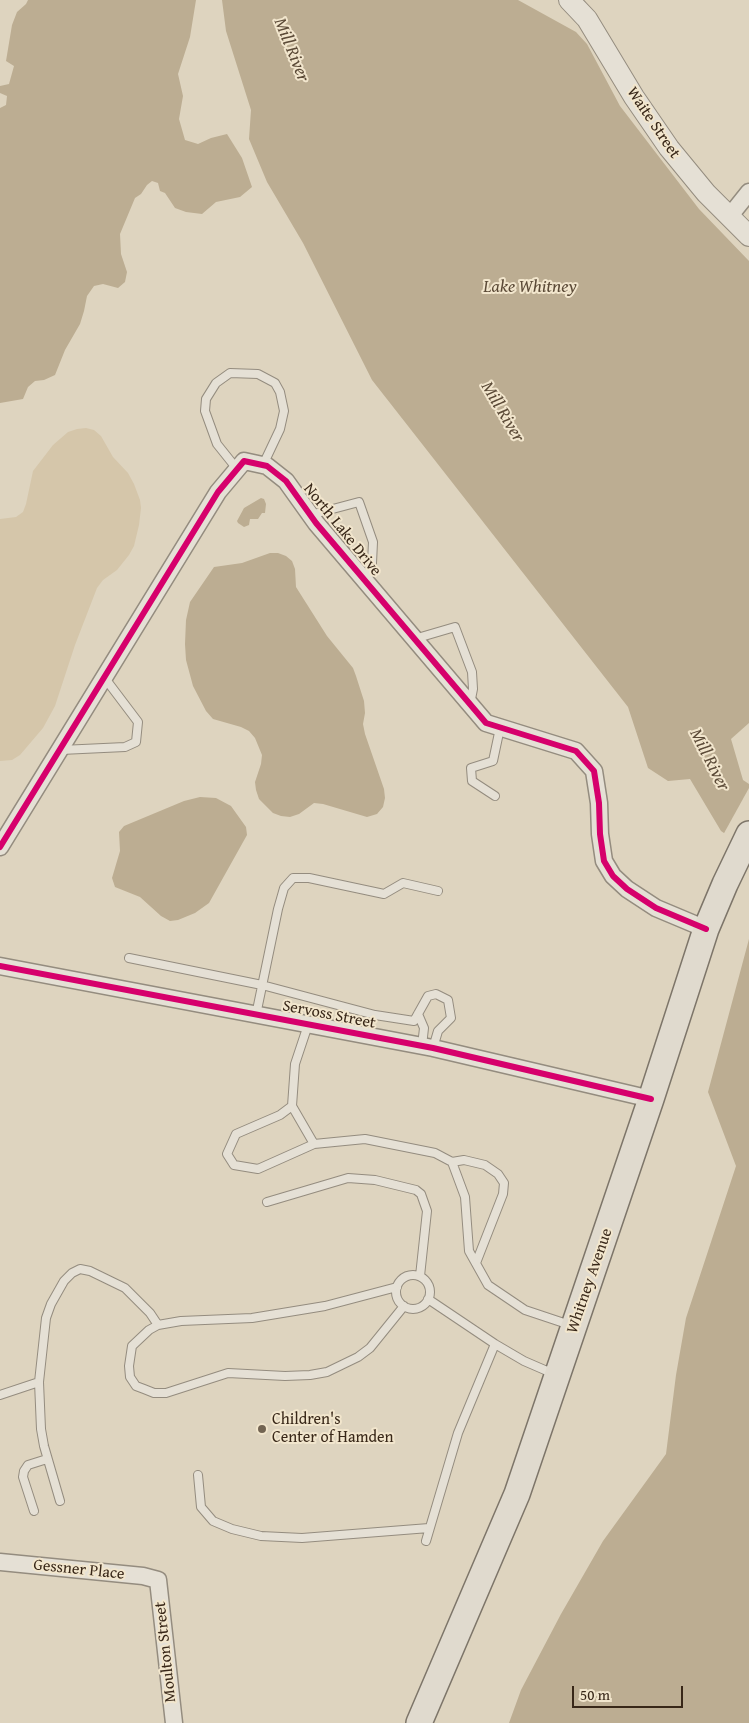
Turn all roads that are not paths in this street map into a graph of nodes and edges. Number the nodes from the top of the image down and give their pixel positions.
1 (569, 0) edge
2 (749, 192) edge
3 (729, 217) junction
4 (749, 236) edge
5 (263, 465) junction
6 (237, 469) junction
7 (310, 515) junction
8 (366, 583) junction
9 (414, 639) junction
10 (104, 677) junction
11 (470, 704) junction
12 (500, 728) junction
13 (60, 750) junction
14 (495, 796) dead end
15 (744, 843) edge
16 (0, 847) edge
17 (438, 891) dead end
18 (706, 929) junction
19 (128, 958) dead end
20 (0, 966) edge
21 (262, 985) junction
22 (418, 1014) junction
23 (256, 1015) junction
24 (308, 1024) junction
25 (428, 1047) junction
26 (651, 1099) junction
27 (292, 1106) junction
28 (314, 1144) junction
29 (452, 1162) junction
30 (267, 1202) dead end
31 (476, 1263) junction
32 (420, 1276) junction
33 (397, 1287) junction
34 (428, 1300) junction
35 (404, 1306) junction
36 (158, 1325) junction
37 (575, 1326) junction
38 (495, 1344) junction
39 (558, 1376) junction
40 (40, 1382) junction
41 (0, 1395) edge
42 (48, 1459) junction
43 (198, 1475) dead end
44 (60, 1500) dead end
45 (34, 1511) dead end
46 (429, 1528) junction
47 (426, 1541) dead end
48 (0, 1562) edge
49 (158, 1580) joint
50 (174, 1723) edge
51 (419, 1723) edge

1 - 3 street, Waite Street
2 - 3 street
3 - 4 street, Waite Street
5 - 6 street
5 - 6 lane
5 - 7 street, North Lake Drive
6 - 10 street
7 - 8 street, North Lake Drive
7 - 8 lane
8 - 9 street, North Lake Drive
9 - 11 street, North Lake Drive
9 - 11 lane
10 - 13 street
10 - 13 lane
11 - 12 street, North Lake Drive
12 - 14 lane
12 - 18 street, North Lake Drive
13 - 16 street
15 - 18 main road, Whitney Avenue
17 - 21 lane
18 - 26 main road, Whitney Avenue
19 - 21 lane
20 - 23 street, Servoss Street
21 - 22 lane
21 - 23 lane
22 - 25 lane
22 - 25 lane
23 - 24 street, Servoss Street
24 - 25 street, Servoss Street
24 - 27 lane
25 - 26 street, Servoss Street
26 - 37 main road, Whitney Avenue
27 - 28 lane
27 - 28 lane
28 - 29 lane
29 - 31 lane
29 - 31 lane
30 - 32 lane
31 - 37 lane
32 - 33 lane
32 - 34 lane
33 - 35 lane
33 - 36 lane
34 - 35 lane
34 - 38 lane
35 - 36 lane
36 - 40 lane
37 - 39 main road, Whitney Avenue
38 - 39 lane
38 - 46 lane
39 - 51 main road, Whitney Avenue
40 - 41 lane
40 - 42 lane
42 - 44 lane
42 - 45 lane
43 - 46 lane
46 - 47 lane
48 - 49 street, Gessner Place
49 - 50 street, Moulton Street

